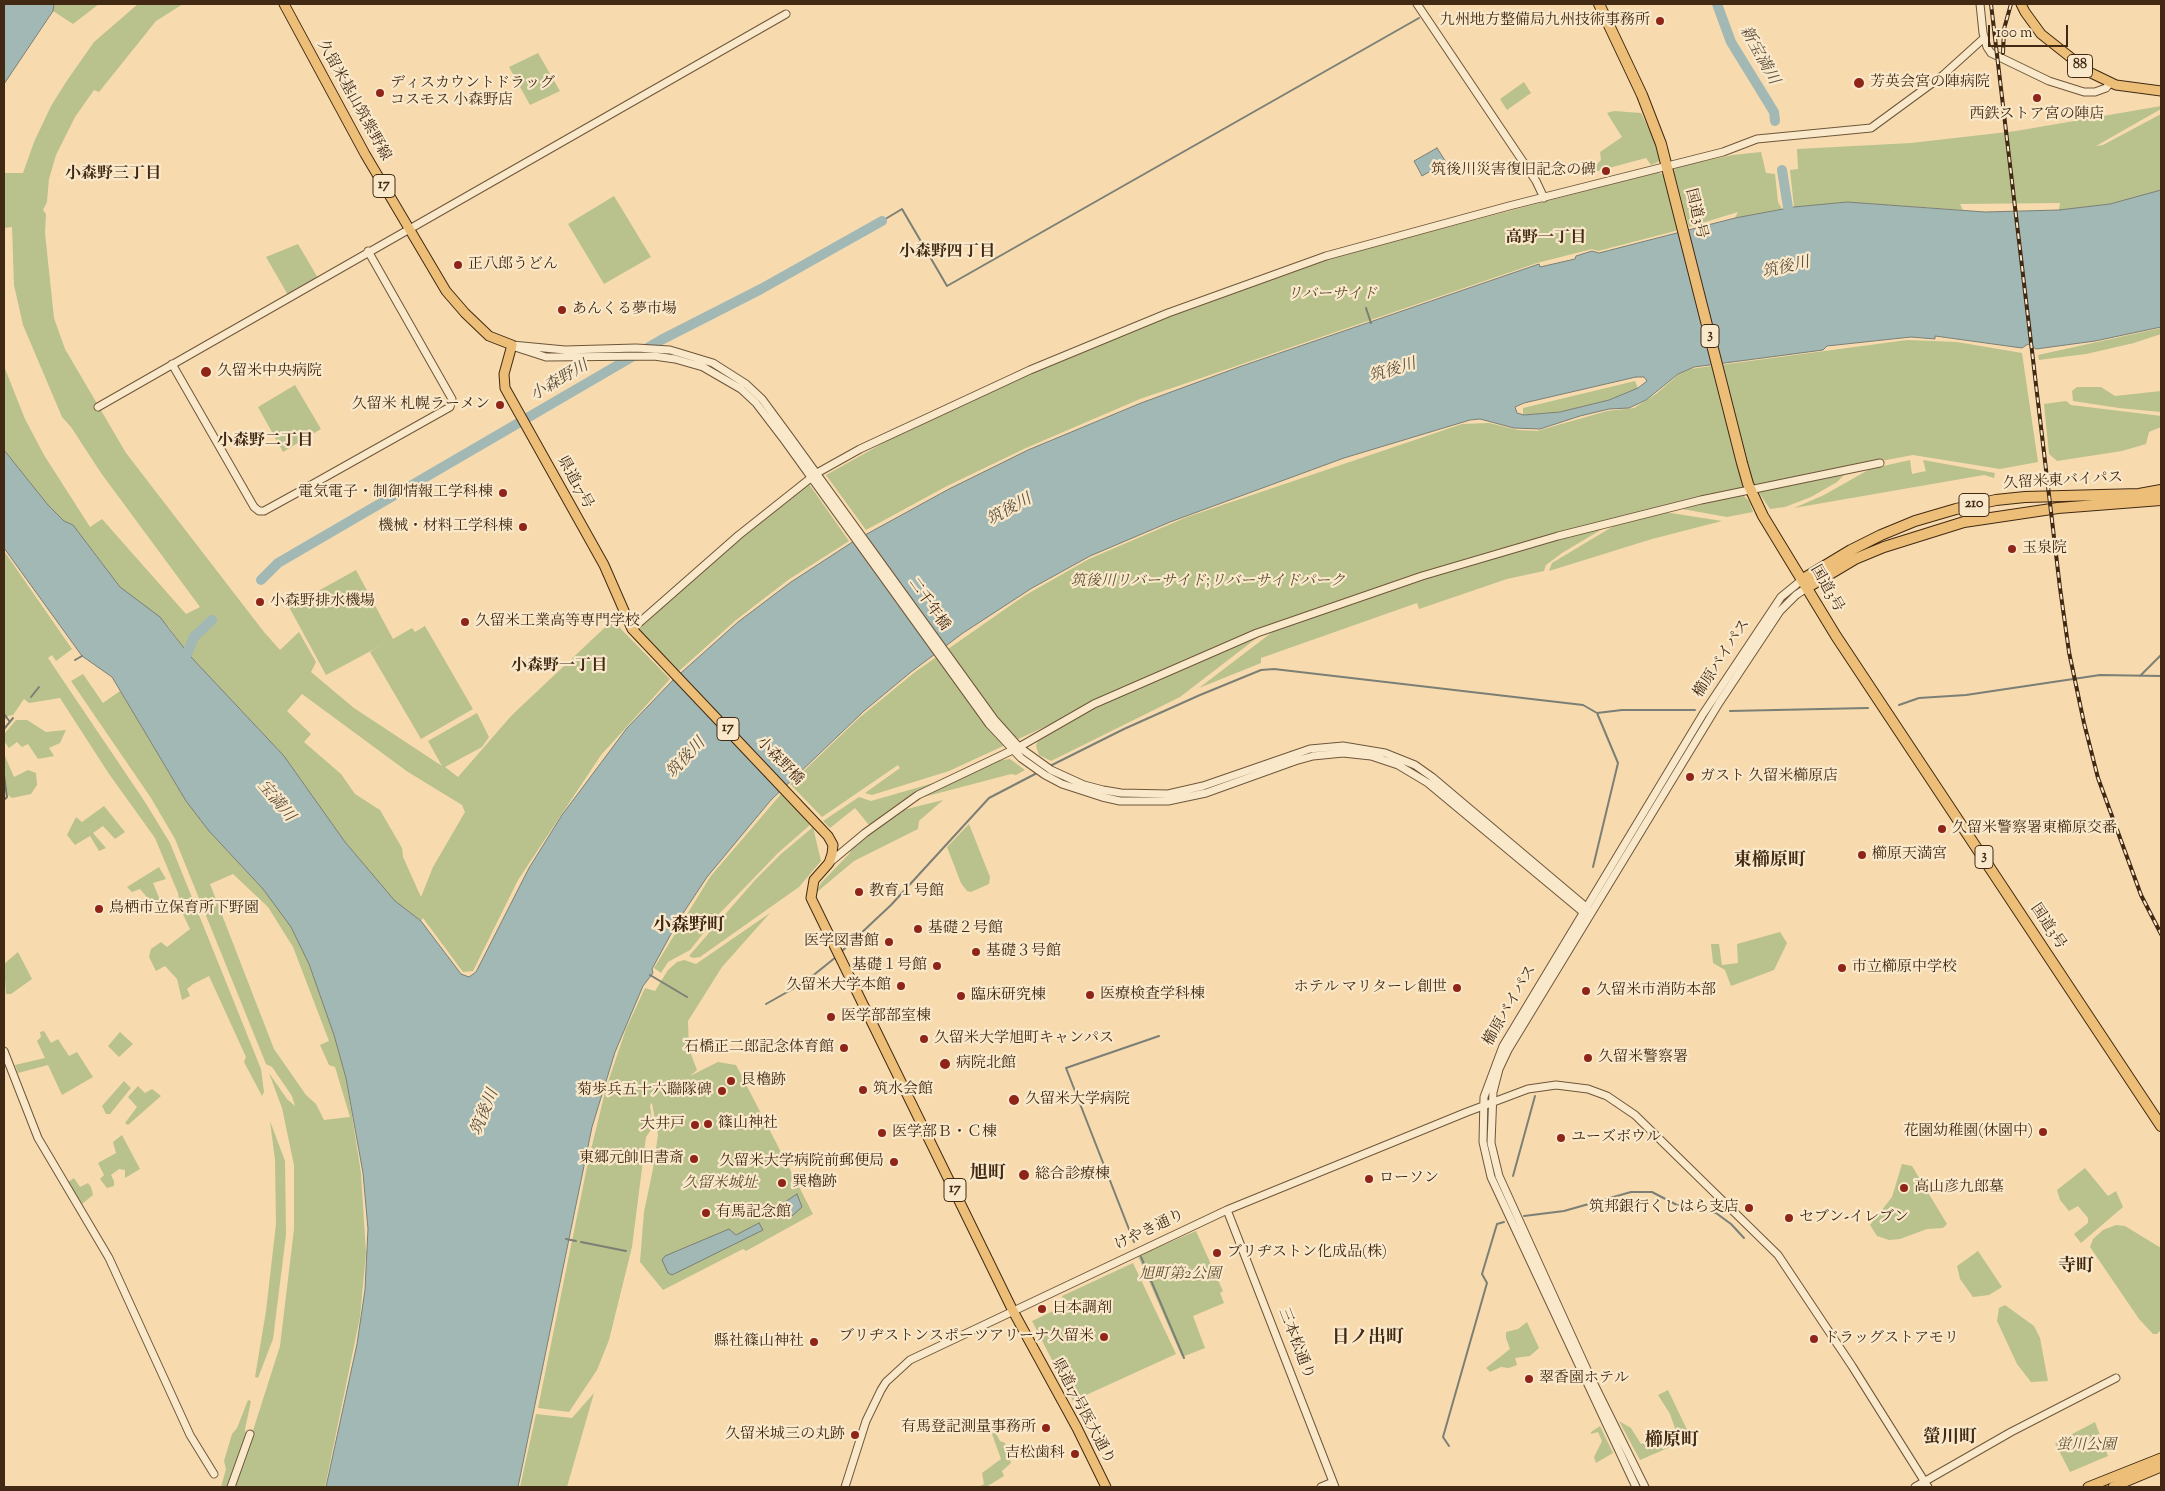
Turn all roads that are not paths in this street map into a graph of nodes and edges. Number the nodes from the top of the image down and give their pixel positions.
1 (284, 4) edge
2 (1417, 4) edge
3 (1599, 4) edge
4 (1980, 4) edge
5 (2021, 4) edge
6 (786, 14) dead end
7 (1984, 38) junction
8 (2110, 83) junction
9 (2161, 91) edge
10 (1667, 165) junction
11 (1544, 198) junction
12 (409, 229) junction
13 (368, 252) junction
14 (512, 345) junction
15 (656, 352) junction
16 (172, 364) junction
17 (98, 407) dead end
18 (1880, 463) dead end
19 (816, 478) junction
20 (1749, 487) junction
21 (2161, 490) edge
22 (2161, 501) edge
23 (1806, 583) junction
24 (634, 630) junction
25 (1014, 747) junction
26 (1120, 797) junction
27 (831, 858) junction
28 (1586, 911) junction
29 (4, 1051) edge
30 (1491, 1103) junction
31 (1482, 1106) junction
32 (2161, 1126) edge
33 (1227, 1210) junction
34 (1013, 1310) junction
35 (2116, 1378) dead end
36 (250, 1434) dead end
37 (2161, 1458) edge
38 (2161, 1467) edge
39 (214, 1474) dead end
40 (1334, 1485) edge
41 (1926, 1485) edge
42 (231, 1487) edge
43 (846, 1487) edge
44 (1106, 1487) edge
45 (1321, 1487) edge
46 (1636, 1487) edge
47 (1645, 1487) edge
48 (1915, 1487) edge
49 (2088, 1487) edge
50 (2113, 1487) edge

1 - 12 main road, 久留米基山筑紫野線 / 17
2 - 11 street
3 - 10 highway, 国道3号 / 3
4 - 7 street
5 - 8 main road, 88
6 - 12 street
7 - 8 street
7 - 10 street
8 - 9 main road, 88
10 - 11 street
10 - 20 highway, 国道3号 / 3
11 - 19 street
12 - 13 street
12 - 14 main road, 久留米基山筑紫野線 / 17
13 - 16 street
13 - 16 street
14 - 15 street
14 - 15 street
14 - 24 main road, 県道17号 / 17
15 - 19 street, 二千年橋
16 - 17 street
18 - 20 street
19 - 24 street
19 - 25 street, 二千年橋
20 - 23 highway, 国道3号 / 3
20 - 25 street
21 - 22 main road
21 - 23 highway, 久留米東バイパス / 210
22 - 23 highway, 久留米東バイパス / 210
23 - 28 street, 櫛原バイパス
23 - 32 highway, 国道3号 / 3
24 - 27 main road, 小森野橋 / 17
25 - 26 street
25 - 26 street
25 - 27 street
26 - 28 street
27 - 34 main road, 県道17号医大通り / 17
28 - 30 street, 櫛原バイパス
28 - 31 street, 櫛原バイパス
29 - 39 street
30 - 31 street, けやき通り
30 - 41 street, けやき通り
30 - 47 street, 櫛原バイパス
31 - 33 street, けやき通り
31 - 46 street, 櫛原バイパス
33 - 34 street, けやき通り
33 - 40 street, 三本松通り
34 - 43 street, けやき通り
34 - 44 main road, 県道17号医大通り / 17
35 - 41 street
36 - 42 street
37 - 49 main road
38 - 50 main road
40 - 45 street
41 - 48 street

